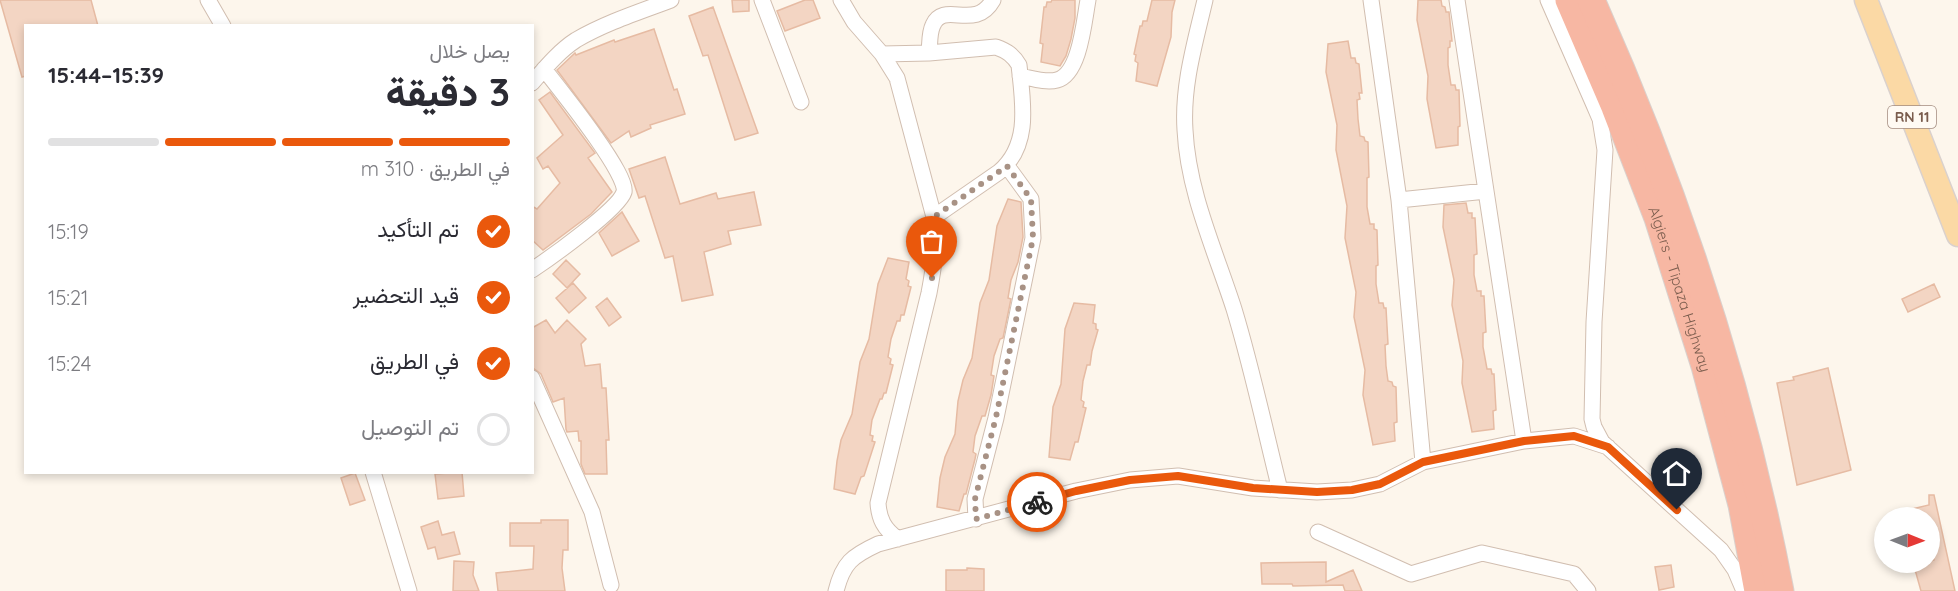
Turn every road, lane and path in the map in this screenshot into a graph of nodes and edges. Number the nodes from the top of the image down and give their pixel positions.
1 (208, 0) edge
2 (671, 0) edge
3 (762, 0) edge
4 (841, 0) edge
5 (993, 0) edge
6 (1088, 0) edge
7 (1204, 0) edge
8 (1371, 0) edge
9 (1457, 0) edge
10 (1548, 0) edge
11 (1569, 0) edge
12 (1591, 0) edge
13 (1866, 0) edge
14 (222, 24) edge
15 (929, 53) junction
16 (882, 54) junction
17 (544, 69) junction
18 (1020, 76) junction
19 (534, 81) edge
20 (801, 102) dead end
21 (1007, 166) junction
22 (1486, 191) junction
23 (1399, 200) junction
24 (934, 217) junction
25 (1958, 235) edge
26 (534, 269) edge
27 (534, 382) edge
28 (1592, 419) junction
29 (1574, 436) junction
30 (1524, 441) junction
31 (1608, 447) junction
32 (1423, 462) junction
33 (375, 474) edge
34 (1280, 490) junction
35 (976, 519) junction
36 (1318, 532) dead end
37 (898, 539) junction
38 (611, 585) dead end
39 (409, 591) edge
40 (836, 591) edge
41 (1588, 591) edge
42 (1744, 591) edge
43 (1758, 591) edge
44 (1780, 591) edge

1 - 14 street
2 - 17 street
3 - 20 street
4 - 16 street
5 - 15 street
6 - 18 street
7 - 34 street
8 - 23 street
9 - 22 street
10 - 28 street
11 - 43 highway, Algiers - Tipaza Highway
12 - 44 highway, Algiers - Tipaza Highway
13 - 25 main road, RN 11
15 - 16 street
15 - 18 street
16 - 24 street
17 - 19 street
17 - 26 street
18 - 21 street
21 - 24 street
21 - 35 street
22 - 23 street
22 - 30 street
23 - 32 street
24 - 37 street
27 - 38 street
28 - 29 street
28 - 31 street
29 - 30 street
29 - 31 street
30 - 32 street
31 - 42 street
32 - 34 street
33 - 39 street
34 - 35 street
35 - 37 street
36 - 41 street
37 - 40 street

